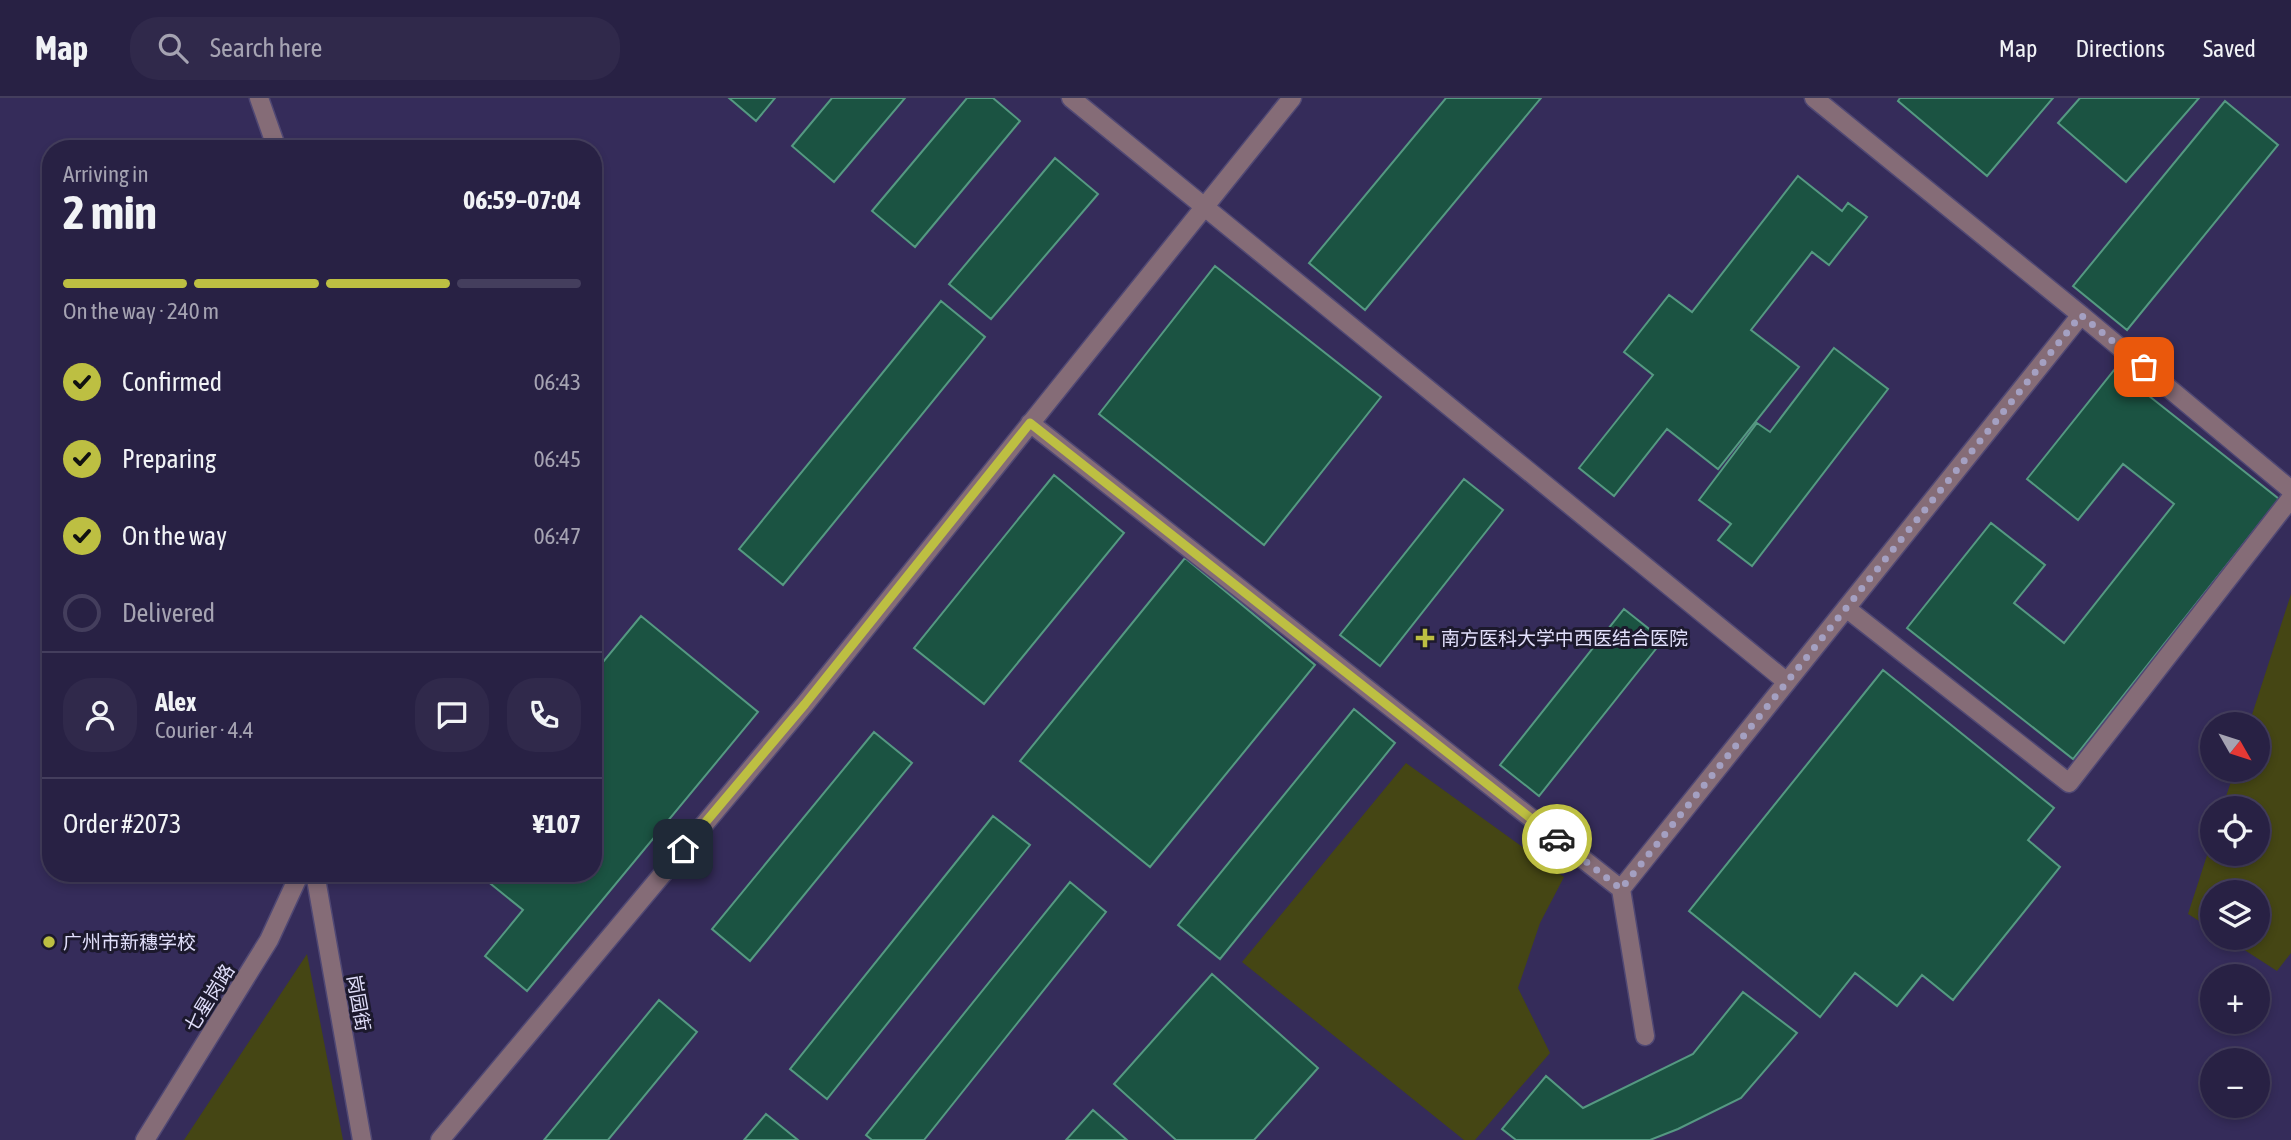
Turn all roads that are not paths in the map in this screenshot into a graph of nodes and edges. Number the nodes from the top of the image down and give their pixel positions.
1 (259, 98) edge
2 (1072, 98) edge
3 (1292, 98) edge
4 (1814, 98) edge
5 (274, 140) edge
6 (1204, 207) junction
7 (2081, 315) junction
8 (1030, 423) junction
9 (2291, 490) edge
10 (2291, 498) edge
11 (1846, 608) junction
12 (1787, 682) junction
13 (296, 882) edge
14 (317, 882) edge
15 (1621, 889) junction
16 (1645, 1036) dead end
17 (145, 1140) edge
18 (362, 1140) edge
19 (440, 1140) edge

1 - 5 street
2 - 6 street
3 - 6 street
4 - 7 street
6 - 8 street
6 - 12 street
7 - 9 street
7 - 11 street
8 - 15 street
8 - 19 street
10 - 11 street
11 - 12 street
12 - 15 street
13 - 17 street, 七星岗路
14 - 18 street, 岗园街
15 - 16 street

